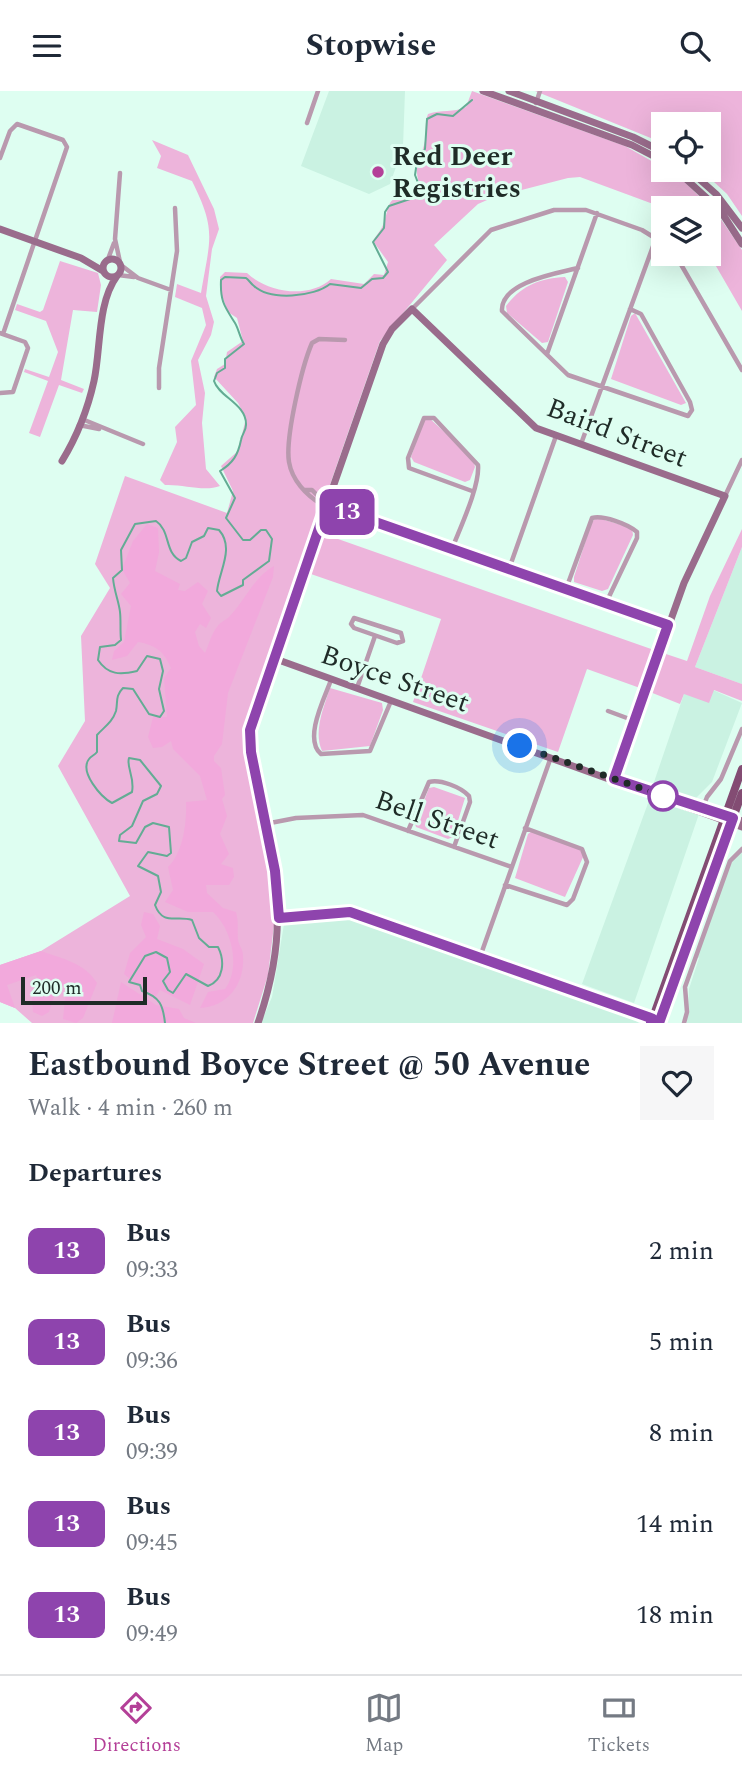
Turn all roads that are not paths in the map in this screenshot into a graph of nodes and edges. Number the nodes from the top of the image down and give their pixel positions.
1 (318, 91) edge
2 (483, 91) edge
3 (509, 91) edge
4 (540, 91) edge
5 (535, 105) junction
6 (307, 123) dead end
7 (651, 146) edge
8 (651, 155) edge
9 (0, 158) edge
10 (120, 173) dead end
11 (689, 182) edge
12 (702, 182) edge
13 (175, 208) dead end
14 (597, 213) junction
15 (742, 228) edge
16 (0, 229) edge
17 (651, 236) edge
18 (115, 239) junction
19 (34, 241) junction
20 (742, 244) edge
21 (651, 252) edge
22 (81, 257) junction
23 (108, 260) junction
24 (120, 264) junction
25 (682, 266) edge
26 (578, 268) junction
27 (104, 273) junction
28 (118, 276) junction
29 (138, 278) junction
30 (171, 290) junction
31 (107, 298) junction
32 (412, 309) junction
33 (630, 309) junction
34 (2, 333) edge
35 (345, 341) dead end
36 (547, 355) junction
37 (742, 370) edge
38 (602, 387) junction
39 (159, 388) dead end
40 (0, 393) edge
41 (80, 422) junction
42 (556, 436) junction
43 (143, 444) dead end
44 (581, 445) junction
45 (742, 460) edge
46 (62, 461) dead end
47 (472, 492) junction
48 (725, 496) junction
49 (327, 505) junction
50 (452, 549) junction
51 (509, 569) junction
52 (566, 589) junction
53 (606, 603) junction
54 (668, 625) junction
55 (376, 636) junction
56 (273, 659) junction
57 (331, 679) junction
58 (357, 688) junction
59 (392, 701) junction
60 (608, 711) dead end
61 (635, 721) junction
62 (742, 729) edge
63 (551, 757) junction
64 (742, 769) edge
65 (614, 779) junction
66 (742, 793) edge
67 (702, 810) junction
68 (731, 819) edge
69 (265, 824) junction
70 (742, 827) edge
71 (525, 828) junction
72 (408, 831) junction
73 (454, 847) junction
74 (742, 849) edge
75 (512, 867) junction
76 (505, 885) junction
77 (279, 918) junction
78 (480, 957) junction
79 (657, 1022) edge
80 (258, 1023) edge
81 (684, 1023) edge

1 - 6 street
2 - 5 street
3 - 5 street
4 - 5 street
5 - 7 street
5 - 8 street
9 - 19 street
10 - 18 street
11 - 20 street
12 - 15 street
13 - 30 street
14 - 17 street
14 - 26 street
14 - 32 street
16 - 19 street
18 - 23 street
18 - 24 street
19 - 22 street
19 - 34 street
21 - 33 street
22 - 23 street
22 - 27 street
23 - 24 street
23 - 27 street
24 - 28 street
24 - 29 street
25 - 37 street
26 - 36 street
26 - 36 street
27 - 28 street
27 - 31 street
28 - 29 street
28 - 31 street
29 - 30 street
30 - 39 street
31 - 41 street
32 - 42 street, Baird Street
32 - 49 street
33 - 38 street
33 - 38 street
34 - 40 street
35 - 49 street
36 - 38 street
38 - 44 street
41 - 43 street
41 - 46 street
42 - 44 street, Baird Street
42 - 51 street
44 - 48 street, Baird Street
45 - 48 street
47 - 47 street
47 - 50 street
48 - 54 street
49 - 50 street
49 - 56 street
50 - 51 street
51 - 52 street
52 - 53 street
52 - 53 street
53 - 54 street
54 - 61 street
55 - 55 street
55 - 58 street
56 - 57 street, Boyce Street
56 - 69 street
57 - 58 street, Boyce Street
57 - 59 street
58 - 59 street, Boyce Street
59 - 63 street, Boyce Street
60 - 61 street
61 - 65 street
62 - 67 street
63 - 65 street, Boyce Street
63 - 71 street
64 - 68 main road
65 - 67 street, Boyce Street
66 - 68 main road
67 - 68 street, Boyce Street
68 - 70 street, Boyce Street
68 - 79 main road
69 - 72 street, Bell Street
69 - 77 street
71 - 75 street
71 - 76 street
72 - 73 street, Bell Street
72 - 73 street
73 - 75 street, Bell Street
74 - 81 street
75 - 76 street
76 - 78 street
77 - 78 street
77 - 80 street
78 - 79 street

